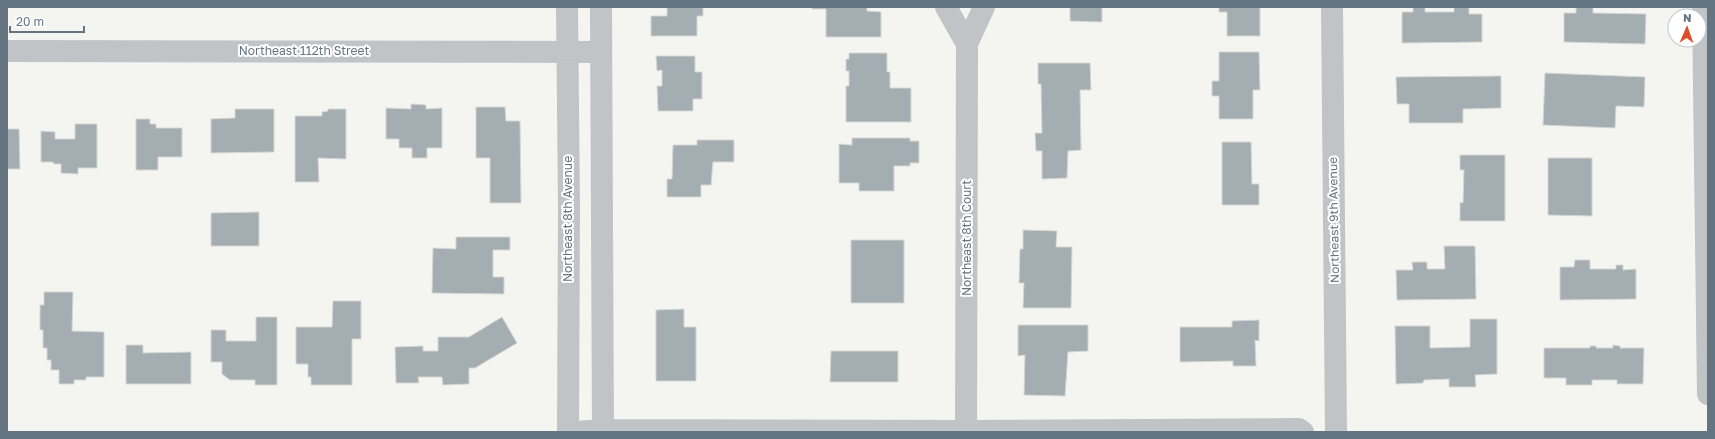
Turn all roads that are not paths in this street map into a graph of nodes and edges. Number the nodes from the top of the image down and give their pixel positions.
1 (567, 7) edge
2 (601, 7) edge
3 (946, 7) edge
4 (984, 7) edge
5 (1332, 7) edge
6 (1703, 7) edge
7 (967, 44) junction
8 (7, 50) edge
9 (567, 52) junction
10 (600, 52) junction
11 (1708, 394) edge
12 (603, 431) edge
13 (568, 432) edge
14 (577, 432) edge
15 (966, 432) edge
16 (1303, 432) edge
17 (1336, 432) edge

1 - 9 street, Northeast 8th Avenue
2 - 10 street
3 - 7 street, Northeast 8th Court
4 - 7 street, Northeast 8th Court
5 - 17 street, Northeast 9th Avenue
6 - 11 street
7 - 15 street, Northeast 8th Court
8 - 9 street, Northeast 112th Street
9 - 10 street, Northeast 112th Street
9 - 13 street, Northeast 8th Avenue
10 - 12 street
12 - 14 street
12 - 15 street
15 - 16 street

